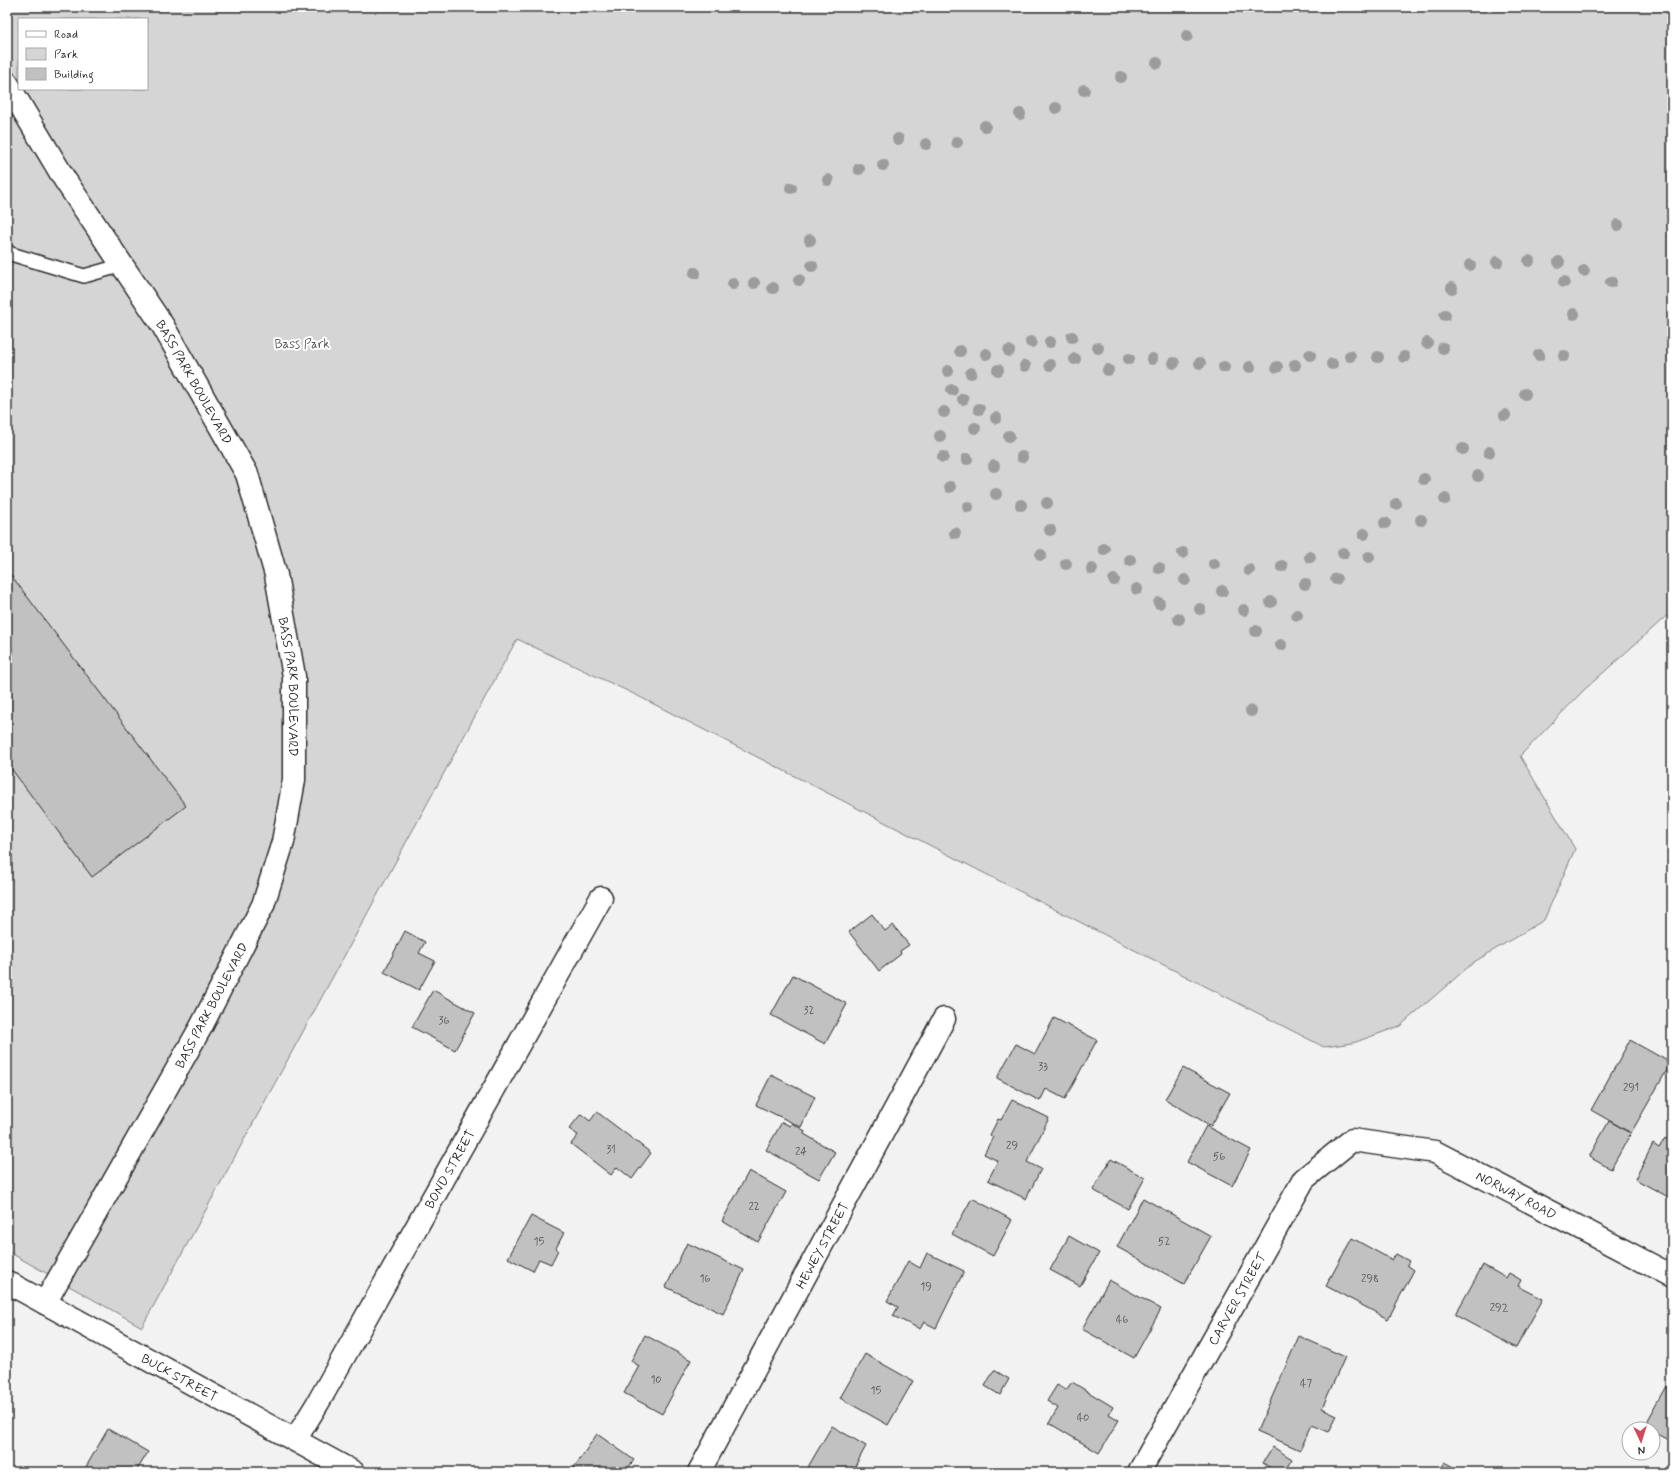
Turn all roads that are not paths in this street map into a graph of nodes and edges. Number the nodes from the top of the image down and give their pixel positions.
1 (7, 83) edge
2 (7, 251) edge
3 (123, 265) junction
4 (601, 898) dead end
5 (944, 1019) dead end
6 (1352, 1140) joint
7 (1672, 1276) edge
8 (7, 1282) edge
9 (45, 1302) junction
10 (295, 1440) junction
11 (354, 1472) edge
12 (699, 1472) edge
13 (1139, 1472) edge

1 - 3 street, BASS PARK BOULEVARD
2 - 3 lane
3 - 9 street, BASS PARK BOULEVARD
4 - 10 street, BOND STREET
5 - 12 street, HEWEY STREET
6 - 7 street, NORWAY ROAD
6 - 13 street, CARVER STREET
8 - 9 street, BUCK STREET
9 - 10 street, BUCK STREET
10 - 11 street, BUCK STREET

